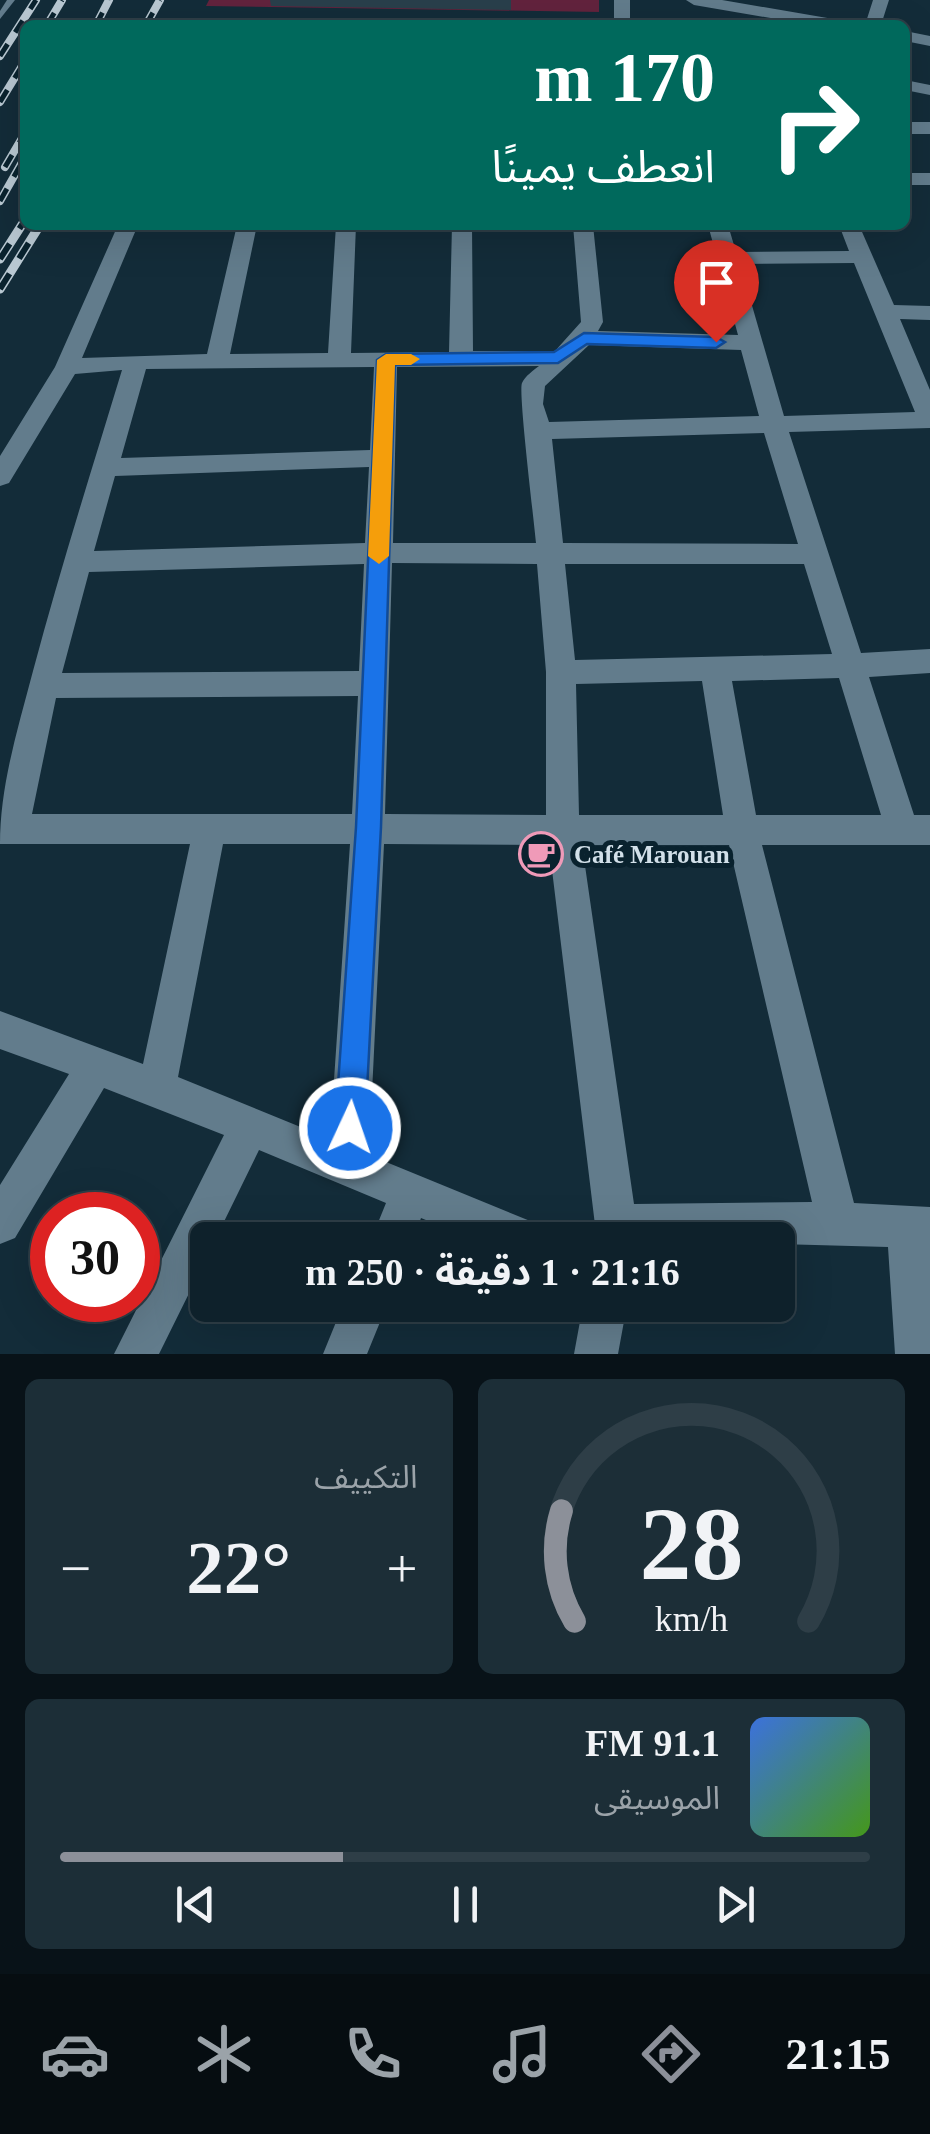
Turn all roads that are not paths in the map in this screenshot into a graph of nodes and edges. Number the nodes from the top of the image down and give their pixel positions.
1 (11, 0) edge
2 (705, 1) edge
3 (790, 14) edge
4 (0, 18) edge
5 (817, 20) edge
6 (126, 230) edge
7 (247, 230) edge
8 (346, 230) edge
9 (462, 230) edge
10 (583, 230) edge
11 (719, 230) edge
12 (850, 230) edge
13 (862, 257) junction
14 (727, 258) junction
15 (885, 312) junction
16 (930, 314) edge
17 (584, 338) junction
18 (750, 344) junction
19 (558, 358) junction
20 (461, 359) junction
21 (386, 360) junction
22 (338, 361) junction
23 (136, 362) junction
24 (217, 362) junction
25 (67, 367) junction
26 (930, 420) edge
27 (774, 425) junction
28 (540, 431) junction
29 (383, 458) junction
30 (106, 467) junction
31 (0, 477) edge
32 (379, 553) junction
33 (552, 553) junction
34 (814, 554) junction
35 (76, 562) junction
36 (930, 660) edge
37 (714, 666) junction
38 (849, 666) junction
39 (561, 672) junction
40 (372, 683) junction
41 (45, 686) junction
42 (210, 827) junction
43 (368, 827) junction
44 (563, 827) junction
45 (6, 829) edge
46 (742, 830) junction
47 (916, 830) edge
48 (0, 1030) edge
49 (95, 1067) junction
50 (157, 1088) junction
51 (249, 1127) junction
52 (348, 1165) junction
53 (412, 1192) junction
54 (400, 1222) edge
55 (483, 1222) edge
56 (615, 1222) edge
57 (0, 1223) edge
58 (838, 1223) junction
59 (795, 1225) edge
60 (919, 1226) edge
61 (358, 1322) edge
62 (602, 1322) edge
63 (136, 1354) edge
64 (345, 1354) edge
65 (596, 1354) edge
66 (916, 1354) edge

1 - 4 lane
2 - 3 street
3 - 5 street
6 - 25 street
7 - 24 street
8 - 22 street
9 - 20 street
10 - 17 street
11 - 14 street
12 - 13 street
13 - 14 street
13 - 15 street
14 - 18 street
15 - 16 street
15 - 26 street
17 - 18 street
17 - 19 street
18 - 27 street
19 - 20 street
19 - 28 street
20 - 21 street
21 - 22 street
21 - 29 street
22 - 24 street
23 - 24 street
23 - 25 street
23 - 30 street
25 - 31 street
26 - 27 street
27 - 28 street
27 - 34 street
28 - 33 street
29 - 30 street
29 - 32 street
30 - 35 street
32 - 33 street
32 - 35 street
32 - 40 street
33 - 34 street
33 - 39 street
34 - 38 street
35 - 41 street
36 - 38 street
37 - 38 street
37 - 39 street
37 - 46 street
38 - 47 street
39 - 44 street
40 - 41 street
40 - 43 street
41 - 45 street
42 - 43 street
42 - 45 street
42 - 50 street
43 - 44 street
43 - 52 street
44 - 46 street
44 - 56 street
46 - 47 street
46 - 58 street
48 - 49 street
49 - 50 street
49 - 57 street
50 - 51 street
51 - 52 street
51 - 63 street
52 - 53 street
53 - 54 street
53 - 55 street
58 - 59 street
58 - 60 street
60 - 66 street
61 - 64 street
62 - 65 street

